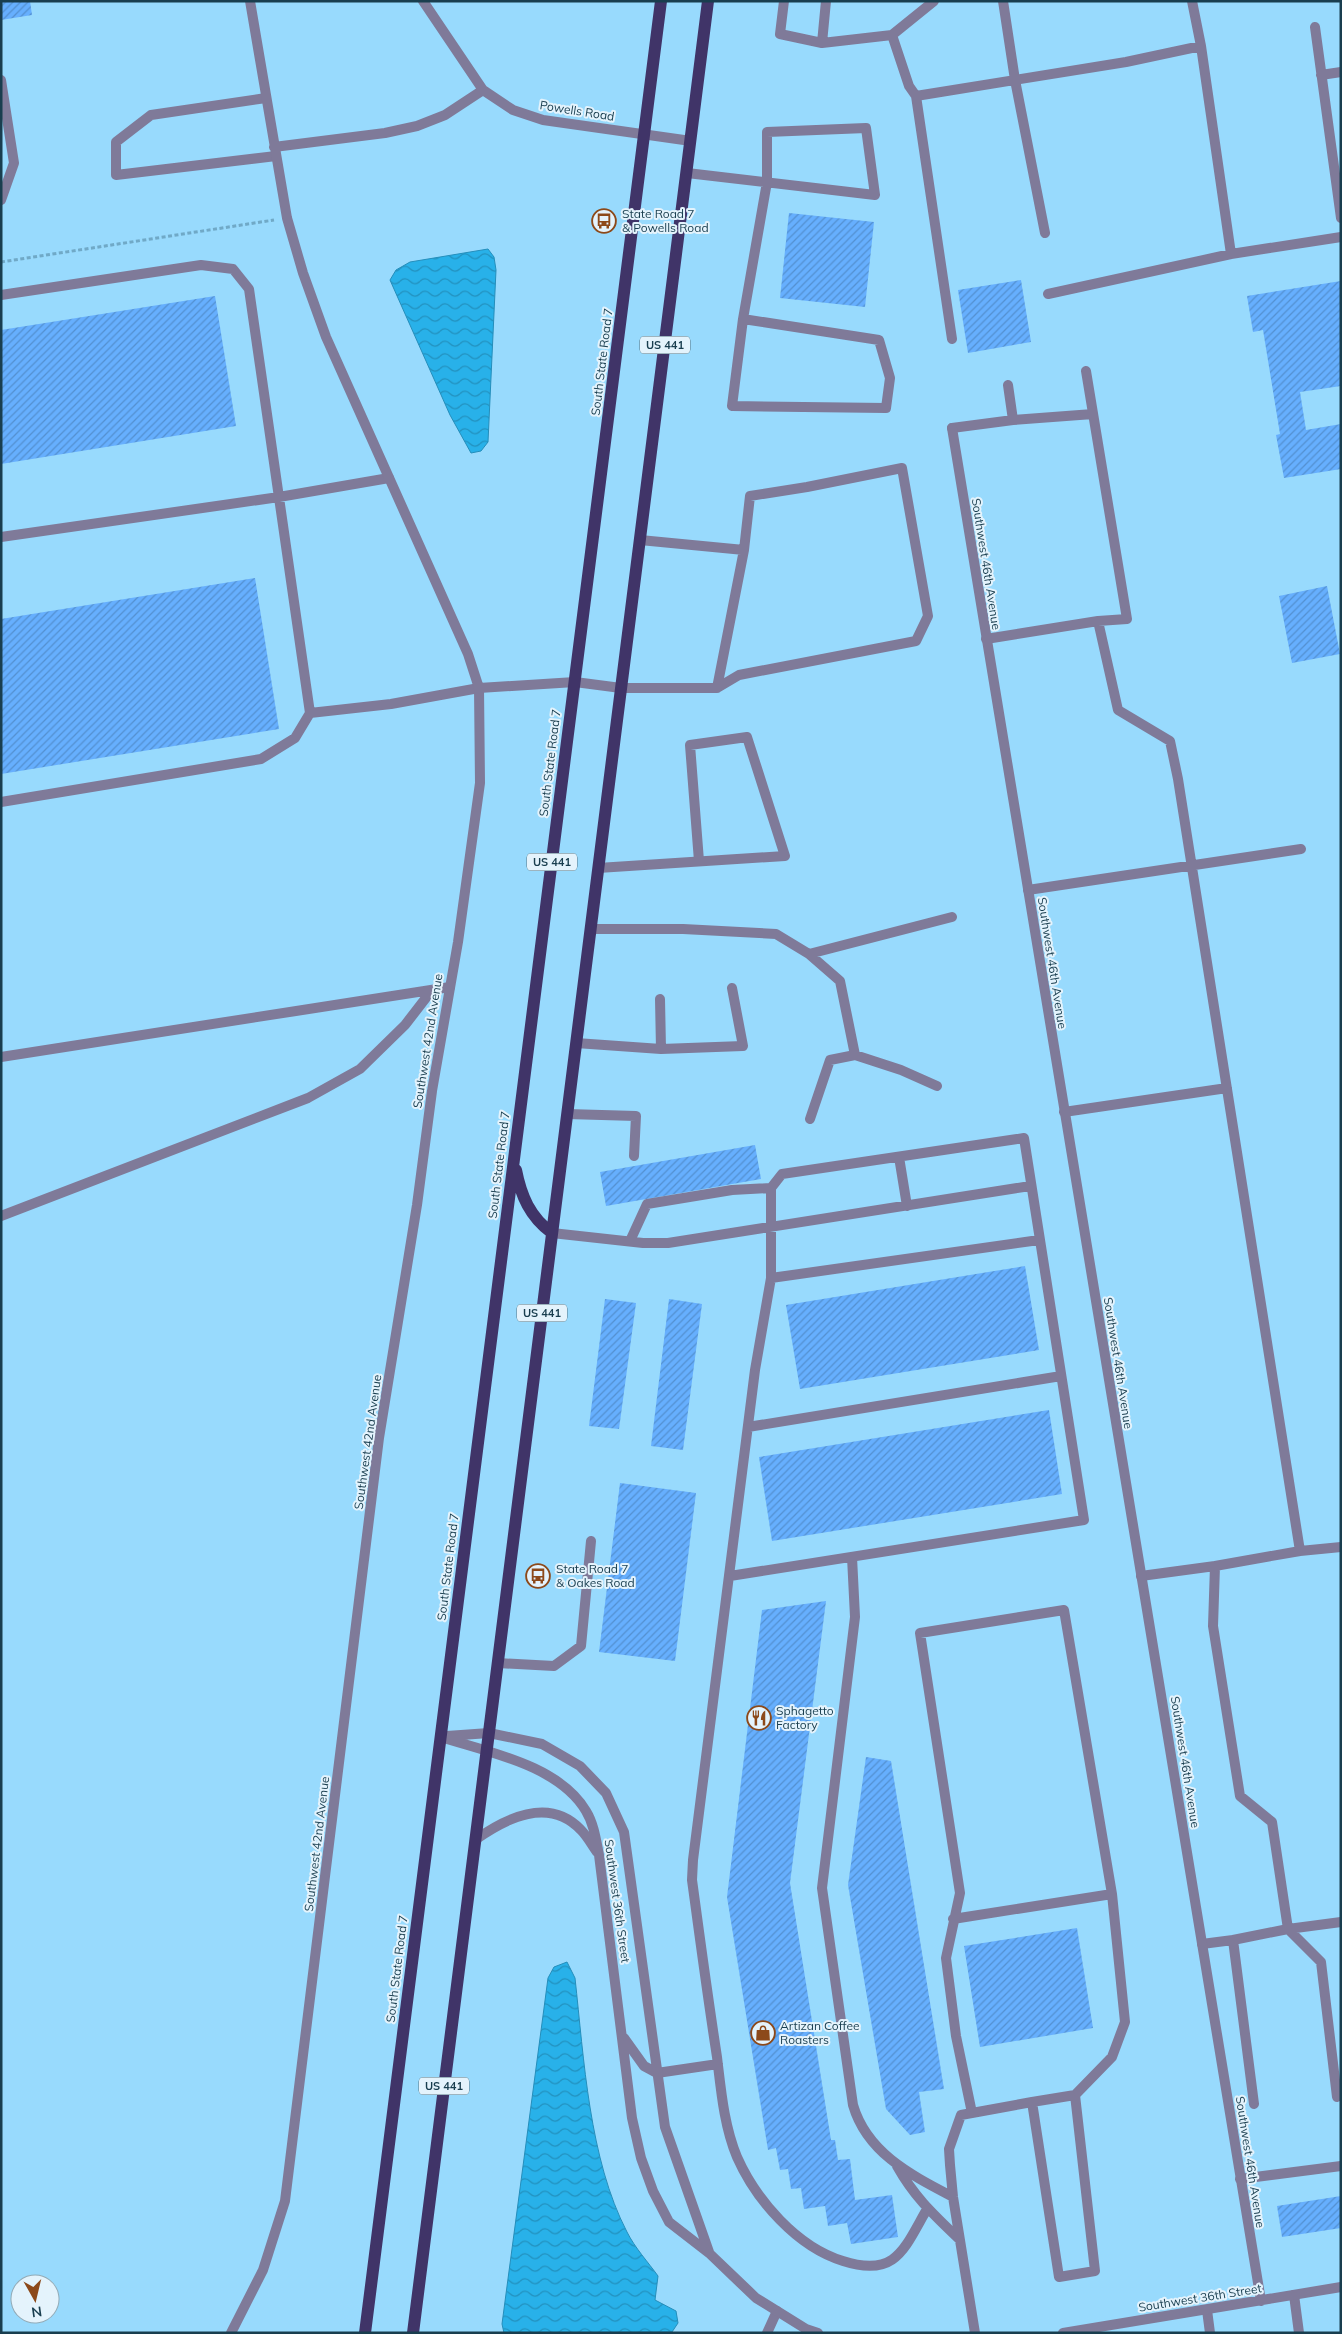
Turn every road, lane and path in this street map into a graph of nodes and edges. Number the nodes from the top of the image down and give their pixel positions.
1 (250, 1) edge
2 (423, 1) edge
3 (661, 1) edge
4 (708, 1) edge
5 (784, 1) edge
6 (826, 1) edge
7 (934, 1) edge
8 (1003, 1) edge
9 (1192, 1) edge
10 (1315, 27) dead end
11 (892, 35) junction
12 (822, 42) junction
13 (1201, 46) junction
14 (1341, 72) edge
15 (1321, 75) junction
16 (1, 80) edge
17 (1015, 80) junction
18 (483, 90) junction
19 (916, 96) junction
20 (266, 98) junction
21 (645, 134) junction
22 (691, 141) junction
23 (275, 152) junction
24 (687, 173) junction
25 (766, 182) junction
26 (1, 200) edge
27 (286, 218) junction
28 (1341, 218) edge
29 (1045, 233) dead end
30 (1341, 237) edge
31 (1231, 254) junction
32 (1, 262) edge
33 (1048, 294) dead end
34 (1, 295) edge
35 (744, 319) junction
36 (952, 339) dead end
37 (1086, 371) dead end
38 (1008, 385) dead end
39 (1093, 414) junction
40 (1013, 420) junction
41 (389, 478) junction
42 (279, 496) junction
43 (1, 537) edge
44 (640, 540) junction
45 (744, 550) junction
46 (1098, 621) junction
47 (986, 639) junction
48 (575, 682) junction
49 (479, 688) junction
50 (621, 688) junction
51 (717, 688) junction
52 (310, 713) junction
53 (1, 802) edge
54 (1301, 849) dead end
55 (699, 861) junction
56 (1192, 865) junction
57 (598, 868) junction
58 (1028, 890) junction
59 (952, 918) dead end
60 (590, 929) junction
61 (809, 954) junction
62 (450, 987) junction
63 (732, 988) dead end
64 (432, 990) junction
65 (660, 999) dead end
66 (576, 1043) junction
67 (661, 1049) junction
68 (855, 1055) junction
69 (1, 1057) edge
70 (937, 1086) dead end
71 (1227, 1088) junction
72 (1064, 1112) junction
73 (567, 1114) junction
74 (810, 1119) dead end
75 (634, 1156) dead end
76 (898, 1157) junction
77 (514, 1158) junction
78 (1030, 1186) junction
79 (771, 1188) junction
80 (906, 1206) junction
81 (1, 1216) edge
82 (771, 1227) junction
83 (552, 1233) junction
84 (1039, 1240) junction
85 (630, 1242) junction
86 (771, 1278) junction
87 (1060, 1376) junction
88 (748, 1428) junction
89 (591, 1541) dead end
90 (1341, 1547) edge
91 (1300, 1551) junction
92 (852, 1557) junction
93 (1215, 1566) junction
94 (730, 1576) junction
95 (1141, 1576) junction
96 (498, 1663) junction
97 (489, 1733) junction
98 (440, 1737) junction
99 (487, 1752) junction
100 (475, 1840) junction
101 (599, 1855) junction
102 (1112, 1894) junction
103 (953, 1919) junction
104 (1341, 1922) edge
105 (1288, 1929) junction
106 (1233, 1940) junction
107 (1202, 1944) junction
108 (622, 2035) junction
109 (718, 2064) junction
110 (657, 2073) junction
111 (1075, 2095) junction
112 (1337, 2097) dead end
113 (1032, 2102) junction
114 (1254, 2104) dead end
115 (972, 2113) junction
116 (896, 2165) junction
117 (1341, 2166) edge
118 (1240, 2179) junction
119 (952, 2197) junction
120 (927, 2209) junction
121 (960, 2240) junction
122 (709, 2252) junction
123 (1341, 2287) edge
124 (1294, 2296) junction
125 (1261, 2301) junction
126 (1207, 2310) junction
127 (777, 2311) junction
128 (231, 2333) edge
129 (365, 2333) edge
130 (413, 2333) edge
131 (767, 2333) edge
132 (818, 2333) edge
133 (975, 2333) edge
134 (1063, 2333) edge
135 (1210, 2333) edge
136 (1298, 2333) edge

1 - 20 street, Southwest 42nd Avenue
2 - 18 street, Powells Road
3 - 21 main road, South State Road 7 / US 441
4 - 22 main road, US 441
5 - 12 street
6 - 12 street
7 - 11 street
8 - 17 street
9 - 13 street
10 - 15 street
11 - 12 street
11 - 19 street
13 - 17 street
13 - 31 street
14 - 15 street
15 - 28 street
16 - 26 street
17 - 19 street
17 - 29 street
18 - 21 street, Powells Road
18 - 23 street
19 - 36 street
20 - 23 street, Southwest 42nd Avenue
20 - 23 street
21 - 22 street, Powells Road
21 - 48 main road, South State Road 7 / US 441
22 - 24 main road, US 441
23 - 27 street, Southwest 42nd Avenue
24 - 25 street
24 - 44 main road, US 441
25 - 25 street
25 - 35 street
27 - 32 path
27 - 41 street, Southwest 42nd Avenue
30 - 31 street
31 - 33 street
34 - 42 street
35 - 35 street
37 - 39 street
38 - 40 street
39 - 40 street
39 - 46 street
40 - 47 street, Southwest 46th Avenue
41 - 42 street
41 - 49 street, Southwest 42nd Avenue
42 - 43 street
42 - 52 street
44 - 45 street
44 - 50 main road, US 441
45 - 51 street
45 - 51 street
46 - 47 street
46 - 56 street
47 - 58 street, Southwest 46th Avenue
48 - 49 street
48 - 50 street
48 - 77 main road, South State Road 7 / US 441
49 - 52 street
49 - 62 street, Southwest 42nd Avenue
50 - 51 street
50 - 57 main road, US 441
52 - 53 street
54 - 56 street
55 - 55 street
55 - 57 street
56 - 58 street
56 - 71 street
57 - 60 main road, US 441
58 - 72 street, Southwest 46th Avenue
59 - 61 street
60 - 61 street
60 - 66 main road, US 441
61 - 68 street
62 - 64 street
62 - 128 street, Southwest 42nd Avenue
63 - 67 street
64 - 69 street
64 - 81 street
65 - 67 street
66 - 67 street
66 - 73 main road, US 441
68 - 70 street
68 - 74 street
71 - 72 street
71 - 91 street
72 - 95 street, Southwest 46th Avenue
73 - 75 street
73 - 83 main road, US 441
76 - 78 street
76 - 79 street
76 - 80 street
77 - 83 main road
77 - 98 main road, South State Road 7 / US 441
78 - 80 street
78 - 84 street
79 - 82 street
79 - 85 street
80 - 82 street
82 - 85 street
82 - 86 street
83 - 85 street
83 - 96 main road, US 441
84 - 86 street
84 - 87 street
86 - 88 street
87 - 88 street
87 - 92 street
88 - 94 street
89 - 96 street
90 - 91 street
91 - 93 street
92 - 94 street
92 - 116 street
93 - 95 street
93 - 105 street
94 - 109 street
95 - 107 street, Southwest 46th Avenue
96 - 97 main road, US 441
97 - 98 street, Southwest 36th Street
97 - 99 main road, US 441
97 - 110 street, Southwest 36th Street
98 - 99 street, Southwest 36th Street
98 - 129 main road, South State Road 7 / US 441
99 - 100 main road, US 441
99 - 101 street, Southwest 36th Street
100 - 101 street
100 - 130 main road, US 441
101 - 108 street, Southwest 36th Street
102 - 103 street
102 - 103 street
102 - 111 street
103 - 115 street
104 - 105 street
105 - 106 street
105 - 112 street
106 - 107 street
106 - 114 street
107 - 118 street, Southwest 46th Avenue
108 - 110 street
108 - 122 street, Southwest 36th Street
109 - 110 street
109 - 120 street
110 - 122 street, Southwest 36th Street
111 - 113 street
111 - 113 street
113 - 115 street
115 - 119 street
116 - 119 street
116 - 120 street
117 - 118 street
118 - 125 street, Southwest 46th Avenue
119 - 121 street
120 - 121 street
121 - 133 street
122 - 127 street, Southwest 36th Street
123 - 124 street, Southwest 36th Street
124 - 125 street, Southwest 36th Street
124 - 136 street
125 - 126 street, Southwest 36th Street
126 - 134 street, Southwest 36th Street
126 - 135 street
127 - 131 street
127 - 132 street, Southwest 36th Street

